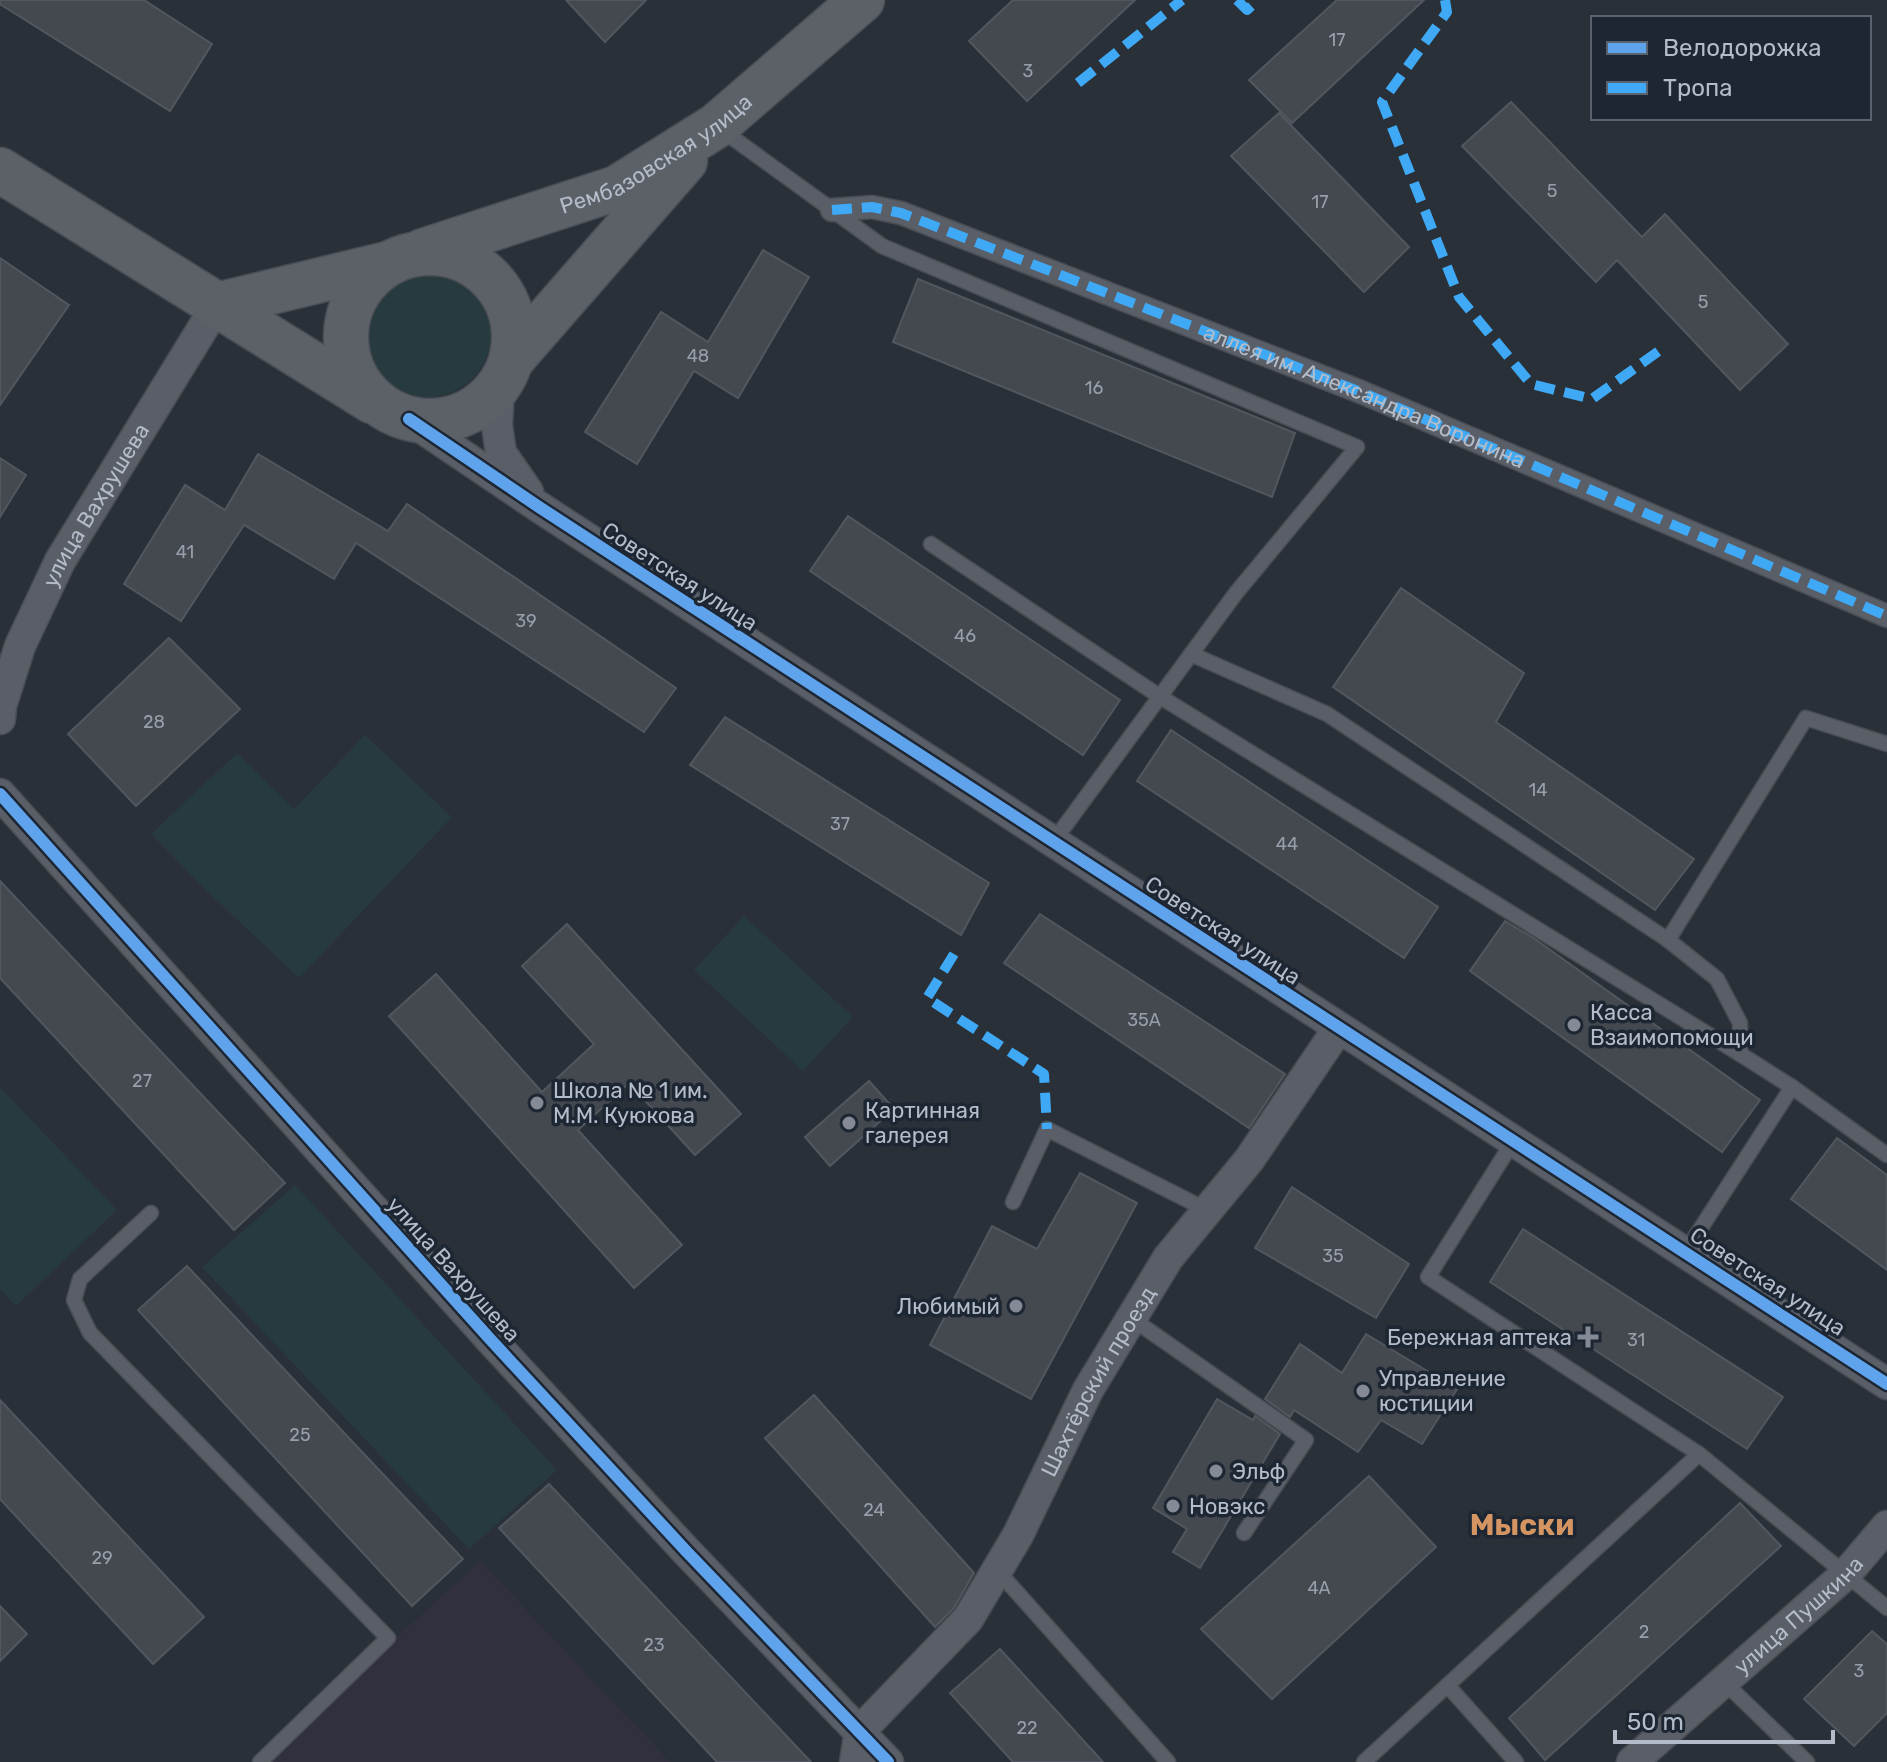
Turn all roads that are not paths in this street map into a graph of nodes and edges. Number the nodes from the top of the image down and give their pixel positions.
1 (862, 0) edge
2 (716, 126) junction
3 (0, 170) edge
4 (832, 210) junction
5 (402, 258) junction
6 (217, 305) junction
7 (506, 373) junction
8 (394, 412) junction
9 (539, 507) junction
10 (931, 544) dead end
11 (1887, 616) edge
12 (1191, 654) junction
13 (1159, 696) junction
14 (0, 719) edge
15 (1887, 744) edge
16 (0, 794) edge
17 (1053, 842) junction
18 (1668, 940) junction
19 (1338, 1029) junction
20 (1740, 1054) junction
21 (1792, 1087) junction
22 (1514, 1140) junction
23 (1887, 1155) edge
24 (1013, 1202) dead end
25 (1207, 1210) junction
26 (151, 1213) dead end
27 (1686, 1251) junction
28 (1131, 1318) junction
29 (1887, 1384) edge
30 (1699, 1454) junction
31 (1887, 1526) edge
32 (1244, 1533) dead end
33 (997, 1570) junction
34 (1846, 1574) junction
35 (1887, 1608) edge
36 (1724, 1682) junction
37 (1448, 1686) junction
38 (860, 1731) junction
39 (260, 1762) edge
40 (855, 1762) edge
41 (888, 1762) edge
42 (1168, 1762) edge
43 (1364, 1762) edge
44 (1516, 1762) edge
45 (1632, 1762) edge
46 (1807, 1762) edge

1 - 2 main road, Рембазовская улица
2 - 4 lane
2 - 5 main road, Рембазовская улица
2 - 7 main road
3 - 6 main road
4 - 11 street, аллея им. Александра Воронина
4 - 12 lane
5 - 6 main road, Рембазовская улица
5 - 7 main road
5 - 8 main road
6 - 8 main road
6 - 14 street, улица Вахрушева
7 - 8 main road
7 - 9 street
8 - 9 street, Советская улица
9 - 17 street, Советская улица
10 - 13 lane
12 - 13 lane
12 - 18 lane
13 - 17 lane
13 - 20 lane
15 - 18 lane
16 - 38 street, улица Вахрушева
17 - 19 street, Советская улица
18 - 20 lane
19 - 22 street, Советская улица
19 - 25 street, Шахтёрский проезд
20 - 21 lane
21 - 23 lane
21 - 27 lane
22 - 27 street, Советская улица
22 - 30 lane
24 - 25 lane
25 - 28 street, Шахтёрский проезд
26 - 39 lane
27 - 29 street, Советская улица
28 - 32 lane
28 - 33 street, Шахтёрский проезд
30 - 34 lane
30 - 37 lane
31 - 34 street, улица Пушкина
33 - 38 street, Шахтёрский проезд
33 - 42 lane
34 - 35 lane
34 - 36 street, улица Пушкина
36 - 45 street, улица Пушкина
36 - 46 lane
37 - 43 lane
37 - 44 lane
38 - 40 street
38 - 41 street, улица Вахрушева

